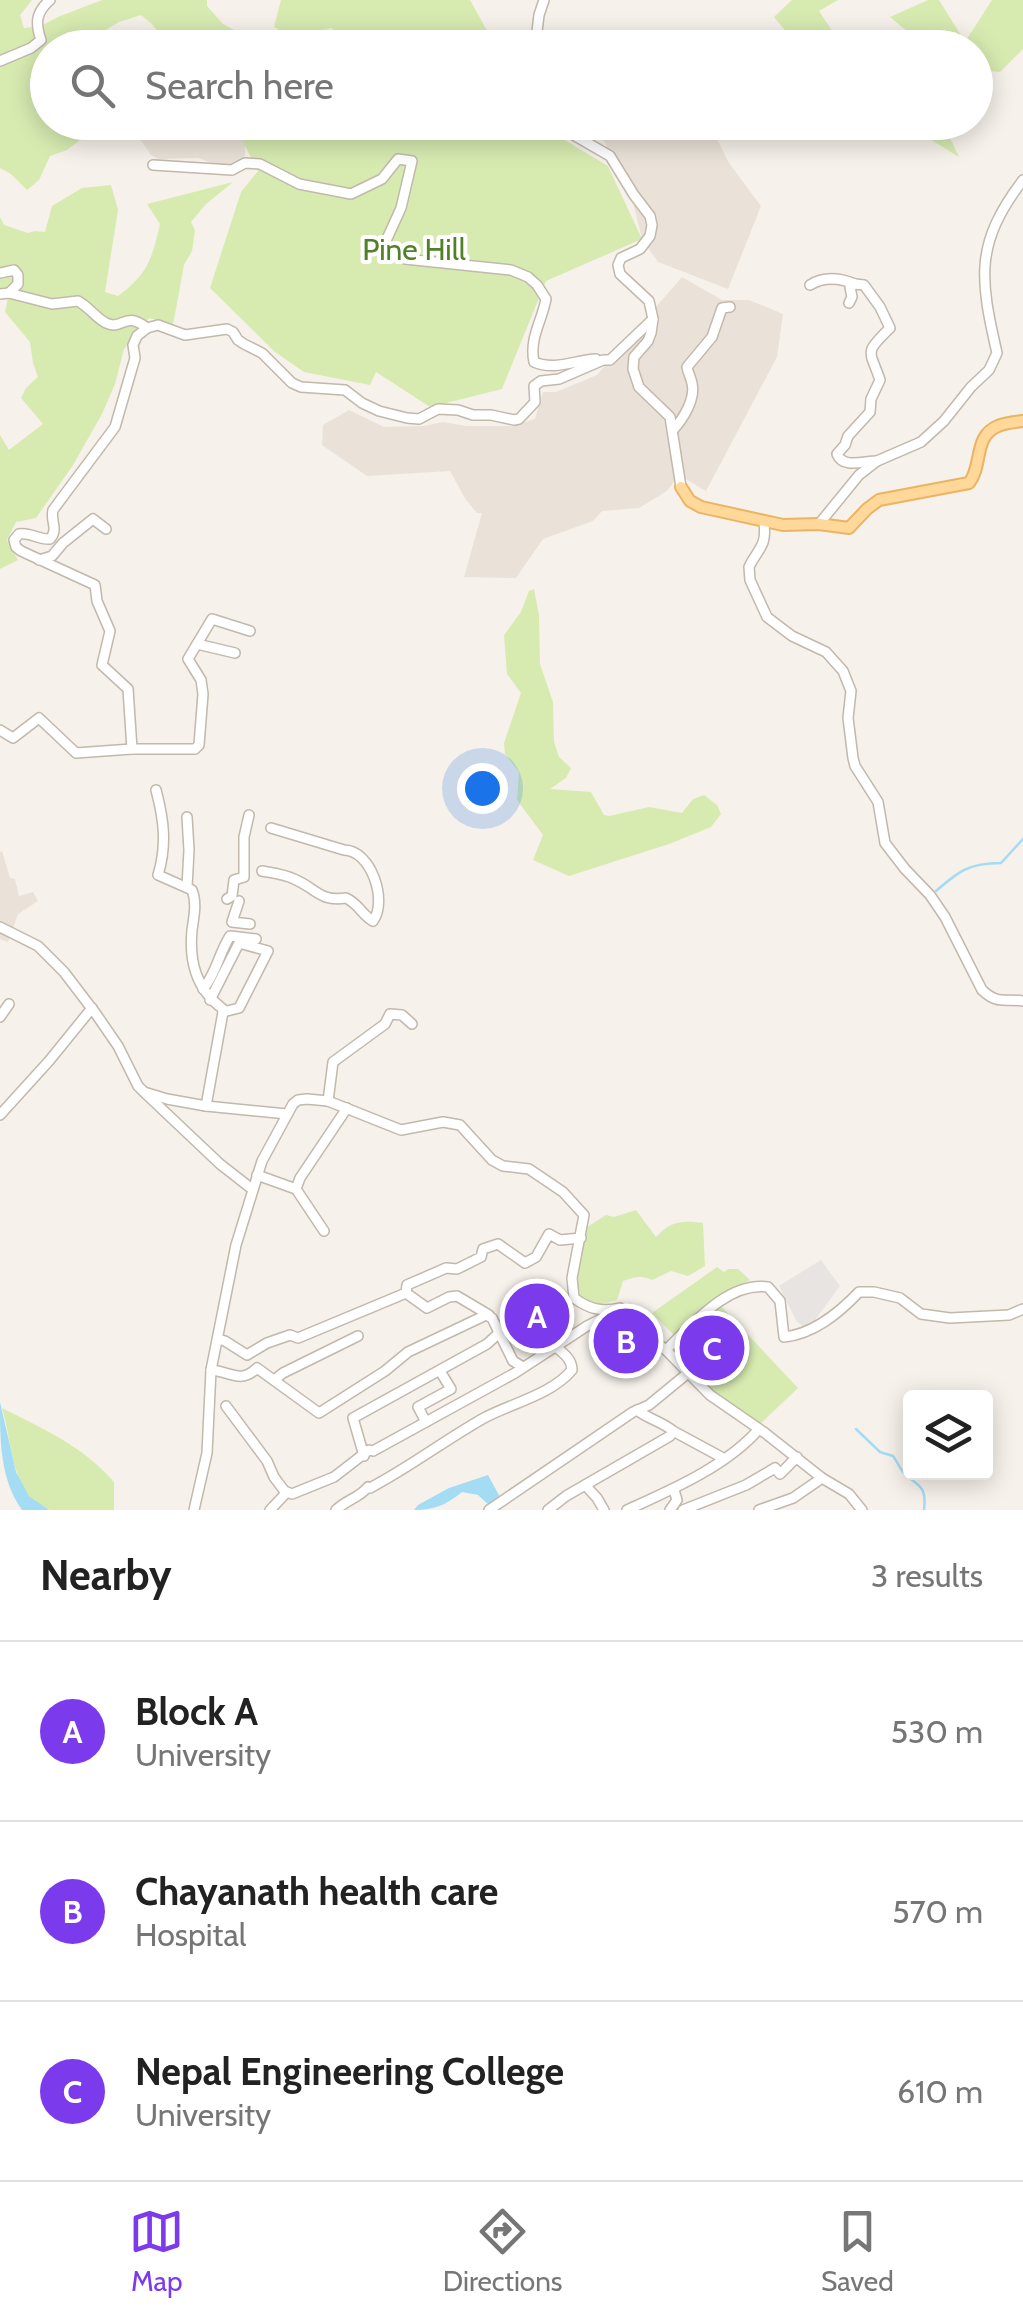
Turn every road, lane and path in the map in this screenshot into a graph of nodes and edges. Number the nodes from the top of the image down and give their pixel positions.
1 (50, 0) edge
2 (544, 0) edge
3 (37, 30) edge
4 (537, 30) edge
5 (30, 48) edge
6 (0, 61) edge
7 (582, 140) edge
8 (153, 165) dead end
9 (1023, 180) edge
10 (0, 273) edge
11 (855, 284) junction
12 (810, 285) dead end
13 (5, 293) edge
14 (849, 303) dead end
15 (730, 307) dead end
16 (652, 319) junction
17 (147, 328) junction
18 (603, 360) junction
19 (1023, 421) edge
20 (673, 430) junction
21 (877, 461) junction
22 (680, 488) joint
23 (764, 522) junction
24 (819, 524) junction
25 (106, 529) dead end
26 (39, 560) junction
27 (250, 631) dead end
28 (197, 644) junction
29 (235, 653) dead end
30 (0, 730) edge
31 (132, 749) junction
32 (156, 790) dead end
33 (248, 816) dead end
34 (187, 817) dead end
35 (271, 828) dead end
36 (262, 871) dead end
37 (186, 887) junction
38 (227, 900) dead end
39 (239, 902) dead end
40 (250, 924) dead end
41 (0, 927) edge
42 (256, 939) dead end
43 (203, 989) junction
44 (210, 1000) junction
45 (1023, 1001) edge
46 (9, 1004) dead end
47 (92, 1008) junction
48 (223, 1012) junction
49 (0, 1017) edge
50 (412, 1024) dead end
51 (144, 1092) junction
52 (328, 1101) junction
53 (206, 1106) junction
54 (347, 1108) junction
55 (287, 1114) junction
56 (0, 1115) edge
57 (257, 1175) junction
58 (252, 1188) junction
59 (296, 1189) junction
60 (324, 1231) dead end
61 (580, 1238) junction
62 (406, 1293) junction
63 (1023, 1309) edge
64 (606, 1311) junction
65 (489, 1315) junction
66 (637, 1328) junction
67 (499, 1333) junction
68 (358, 1336) dead end
69 (218, 1339) junction
70 (556, 1346) junction
71 (610, 1348) dead end
72 (666, 1350) junction
73 (247, 1355) junction
74 (523, 1367) junction
75 (257, 1368) junction
76 (211, 1370) junction
77 (440, 1371) junction
78 (688, 1372) junction
79 (274, 1380) junction
80 (226, 1406) dead end
81 (637, 1410) junction
82 (426, 1422) junction
83 (759, 1428) junction
84 (673, 1430) junction
85 (364, 1456) junction
86 (724, 1458) junction
87 (796, 1458) junction
88 (822, 1478) junction
89 (585, 1485) junction
90 (674, 1490) junction
91 (286, 1493) junction
92 (194, 1510) edge
93 (270, 1510) edge
94 (336, 1510) edge
95 (488, 1510) edge
96 (548, 1510) edge
97 (604, 1510) edge
98 (627, 1510) edge
99 (670, 1510) edge
100 (684, 1510) edge
101 (759, 1510) edge
102 (862, 1510) edge

1 - 3 street
2 - 4 street
5 - 6 street
7 - 16 street
8 - 18 street
9 - 21 street
10 - 13 street
11 - 12 street
11 - 14 street
11 - 21 street
13 - 17 street
15 - 20 street
16 - 18 street
16 - 20 street
17 - 18 street
17 - 26 street
19 - 24 main road
20 - 22 street
21 - 24 street
22 - 23 main road
23 - 24 main road
23 - 45 street
25 - 26 street
26 - 31 street
27 - 28 street
28 - 29 street
28 - 31 street
30 - 31 street
32 - 37 street
33 - 38 street
34 - 37 street
35 - 36 street
37 - 43 street
39 - 40 street
41 - 47 street
42 - 43 street
43 - 44 street
44 - 48 street
44 - 48 street
46 - 49 street
47 - 51 street
47 - 56 street
48 - 53 street
50 - 52 street
51 - 53 street
51 - 58 street
52 - 54 street
52 - 55 street
53 - 55 street
54 - 59 street
54 - 61 street
55 - 57 street
57 - 58 street
57 - 59 street
58 - 69 street
59 - 60 street
61 - 62 street
61 - 64 street
62 - 65 street
62 - 73 street
63 - 72 street
64 - 66 street
64 - 70 street
65 - 67 street
65 - 79 street
66 - 71 street
66 - 72 street
67 - 74 street
67 - 77 street
68 - 79 street
69 - 73 street
69 - 76 street
70 - 74 street
70 - 94 street
72 - 78 street
73 - 75 street
74 - 82 street
75 - 76 street
75 - 79 street
76 - 92 street
77 - 82 street
77 - 85 street
78 - 81 street
78 - 83 street
80 - 91 street
81 - 84 street
81 - 95 street
82 - 85 street
83 - 86 street
83 - 87 street
84 - 86 street
84 - 89 street
85 - 91 street
86 - 90 street
87 - 88 street
87 - 100 street
88 - 101 street
88 - 102 street
89 - 96 street
89 - 97 street
90 - 98 street
90 - 99 street
91 - 93 street

